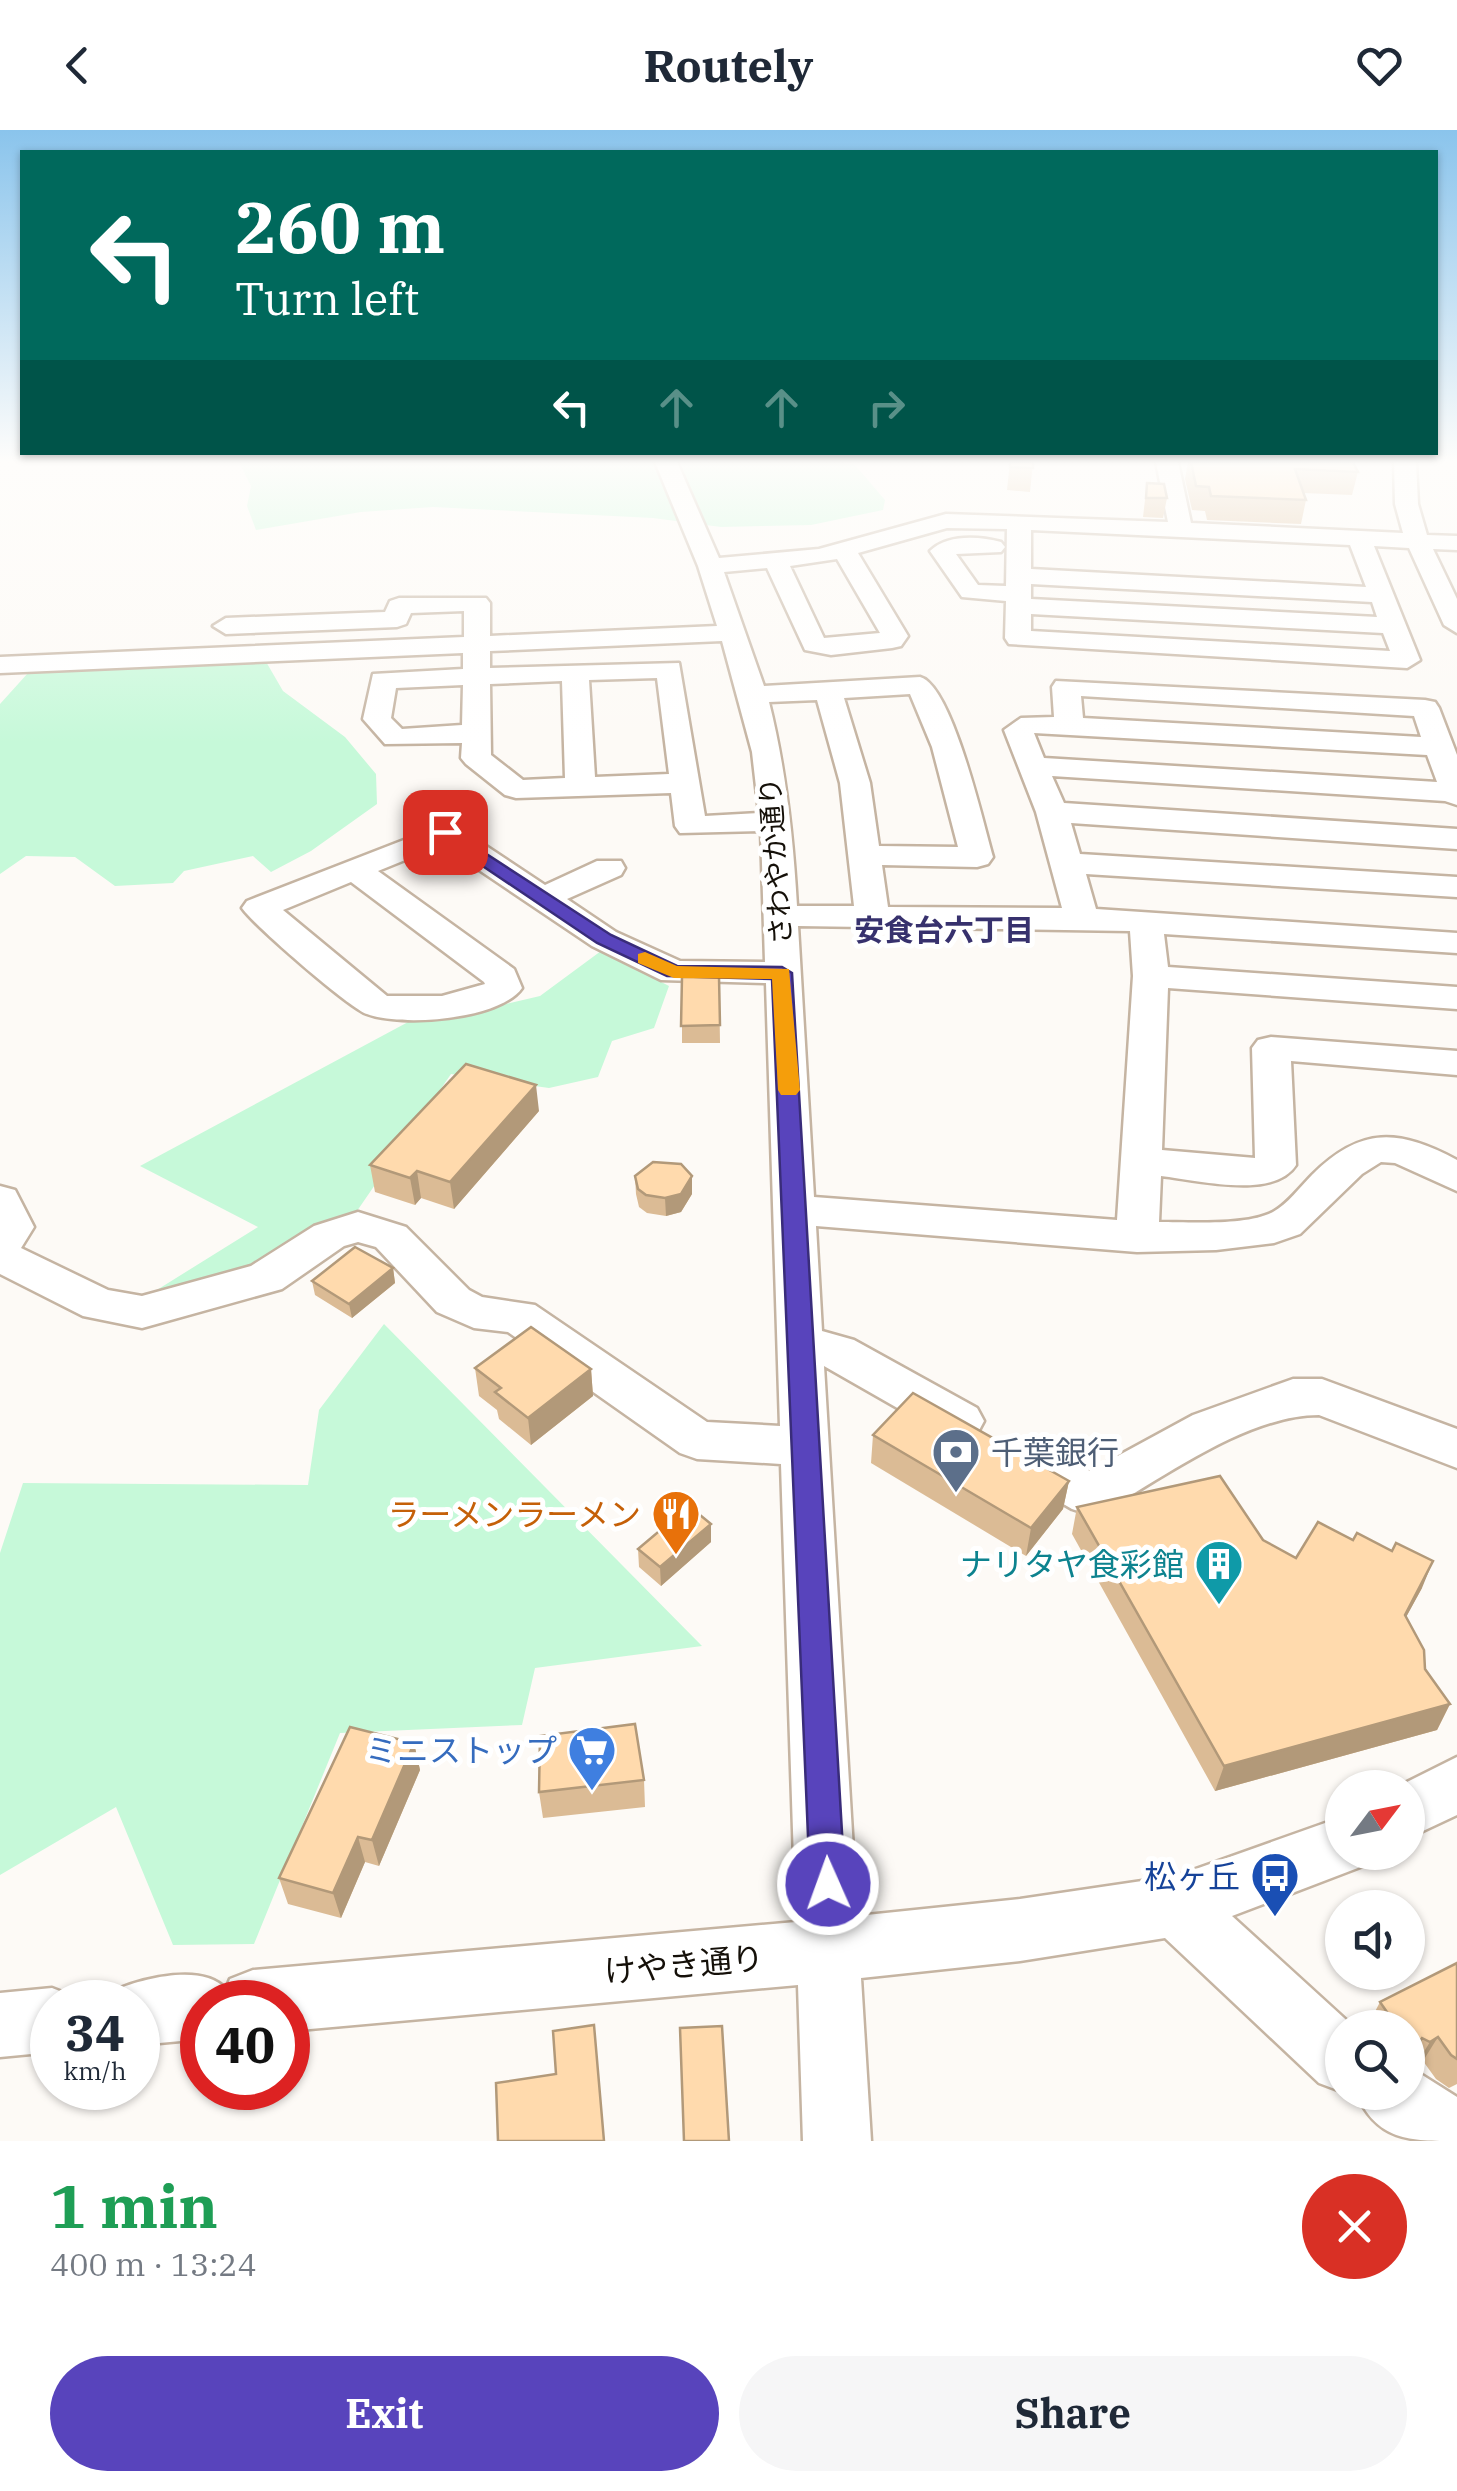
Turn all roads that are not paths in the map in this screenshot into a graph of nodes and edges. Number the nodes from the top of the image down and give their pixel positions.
1 (705, 556) edge
2 (749, 556) edge
3 (815, 556) edge
4 (848, 556) edge
5 (945, 556) edge
6 (1027, 556) edge
7 (1360, 556) edge
8 (1426, 556) edge
9 (776, 562) junction
10 (1019, 592) junction
11 (1381, 595) junction
12 (1457, 625) edge
13 (226, 626) dead end
14 (1394, 626) junction
15 (731, 633) junction
16 (478, 646) junction
17 (0, 666) edge
18 (576, 672) junction
19 (478, 676) junction
20 (828, 691) junction
21 (752, 695) junction
22 (477, 733) junction
23 (1033, 766) junction
24 (685, 783) junction
25 (581, 788) junction
26 (1456, 794) edge
27 (1052, 812) junction
28 (776, 822) junction
29 (1457, 839) edge
30 (866, 855) junction
31 (1066, 863) junction
32 (610, 868) dead end
33 (354, 869) junction
34 (1457, 887) edge
35 (542, 898) junction
36 (872, 915) junction
37 (780, 916) junction
38 (1082, 918) junction
39 (1146, 922) junction
40 (1457, 943) edge
41 (782, 973) junction
42 (1152, 976) junction
43 (1457, 998) edge
44 (1457, 1063) edge
45 (1141, 1160) junction
46 (1457, 1177) edge
47 (0, 1200) edge
48 (795, 1210) junction
49 (1137, 1237) junction
50 (0, 1246) edge
51 (0, 1256) edge
52 (802, 1343) junction
53 (805, 1447) junction
54 (1457, 1448) edge
55 (1457, 1784) edge
56 (1425, 1802) edge
57 (1325, 1852) edge
58 (1176, 1906) junction
59 (830, 1950) junction
60 (310, 1997) edge
61 (30, 2022) edge
62 (0, 2025) edge
63 (1325, 2044) edge
64 (1416, 2110) edge
65 (1457, 2138) edge
66 (837, 2141) edge

1 - 15 street, さわやか通り
2 - 9 street
3 - 9 street
4 - 9 street
5 - 10 street
6 - 10 street
7 - 11 street
8 - 12 street
10 - 11 street
10 - 14 street
10 - 14 street
11 - 14 street
13 - 16 street
15 - 16 street
15 - 21 street, さわやか通り
16 - 17 street
16 - 19 street
18 - 19 street
18 - 24 street
18 - 25 street
19 - 22 street
19 - 22 street
20 - 21 street
20 - 30 street
20 - 30 street
21 - 28 street, さわやか通り
22 - 25 street
23 - 26 street
23 - 26 street
23 - 27 street
24 - 25 street
24 - 28 street
27 - 29 street
27 - 31 street
28 - 37 street, さわやか通り
30 - 36 street
31 - 34 street
31 - 38 street
32 - 35 street
33 - 33 street
33 - 35 street
35 - 41 street
36 - 37 street
36 - 38 street
37 - 41 street, さわやか通り
38 - 39 street
39 - 40 street
39 - 42 street
41 - 48 street, さわやか通り
42 - 43 street
42 - 45 street
44 - 45 street
45 - 49 street
46 - 49 street
47 - 50 street
48 - 49 street
48 - 52 street, さわやか通り
51 - 53 street
52 - 53 street, さわやか通り
52 - 54 street
53 - 59 street, さわやか通り
55 - 56 street
57 - 58 street, けやき通り
58 - 59 street, けやき通り
58 - 63 street
59 - 60 street, けやき通り
59 - 66 street, さわやか通り
61 - 62 street
64 - 65 street

